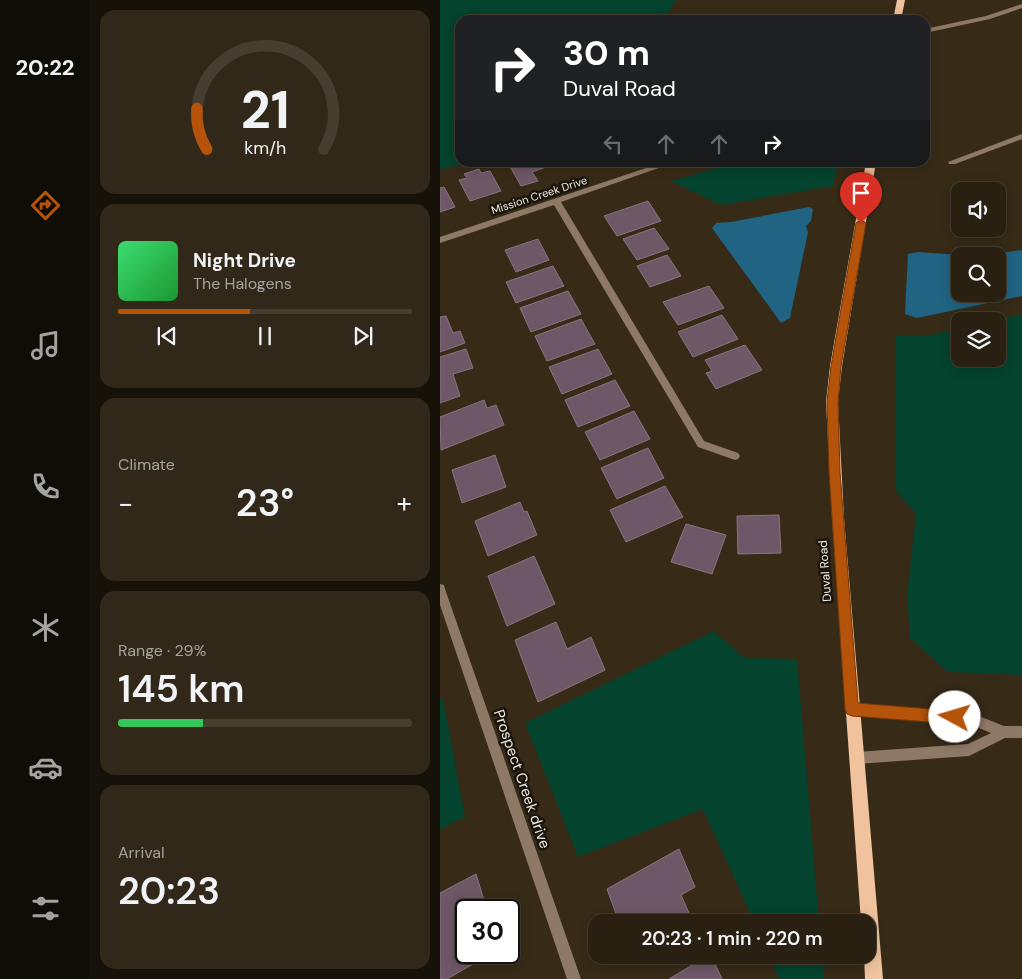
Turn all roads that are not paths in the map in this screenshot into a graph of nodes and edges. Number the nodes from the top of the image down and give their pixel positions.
1 (901, 0) edge
2 (1022, 6) edge
3 (898, 15) edge
4 (930, 30) edge
5 (1022, 136) edge
6 (952, 162) dead end
7 (658, 167) edge
8 (870, 167) edge
9 (556, 201) junction
10 (440, 240) edge
11 (735, 456) dead end
12 (440, 589) edge
13 (852, 709) junction
14 (1004, 732) junction
15 (1022, 732) edge
16 (857, 758) junction
17 (574, 979) edge
18 (874, 979) edge

1 - 3 main road
2 - 4 street
5 - 6 street
7 - 9 street, Mission Creek Drive
8 - 13 main road, Duval Road
9 - 10 street, Mission Creek Drive
9 - 11 street
12 - 17 street, Prospect Creek drive
13 - 14 street
13 - 16 main road, Duval Road
14 - 15 street
14 - 16 street
16 - 18 main road, Duval Road

